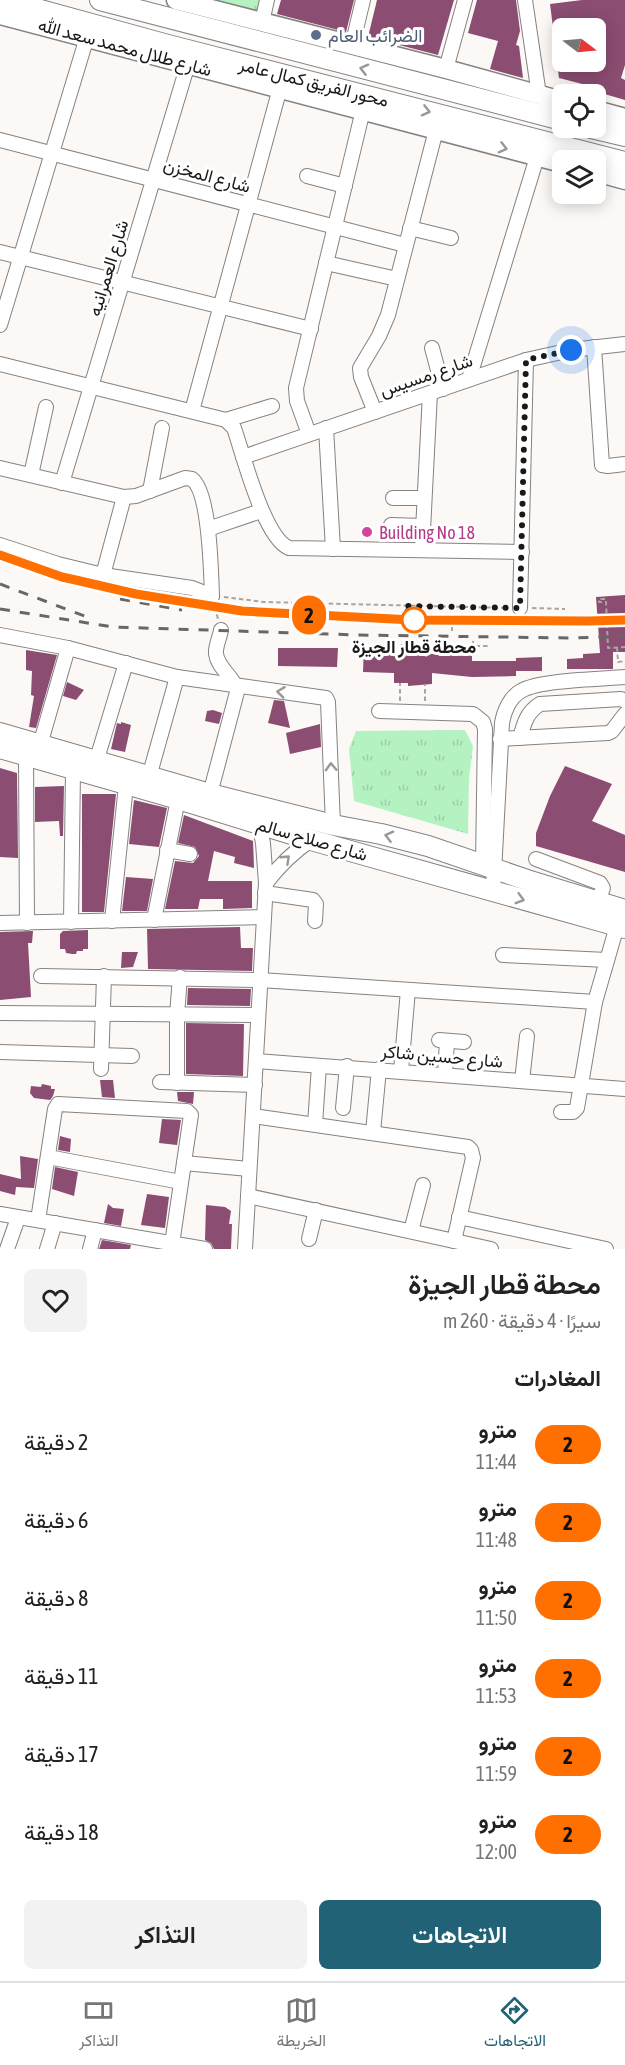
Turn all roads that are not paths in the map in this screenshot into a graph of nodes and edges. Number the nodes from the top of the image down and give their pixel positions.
1 (4, 0) edge
2 (99, 0) edge
3 (128, 0) edge
4 (267, 0) edge
5 (363, 0) edge
6 (465, 0) edge
7 (525, 0) edge
8 (175, 10) edge
9 (0, 15) edge
10 (262, 22) junction
11 (87, 37) junction
12 (352, 46) junction
13 (188, 64) junction
14 (446, 69) junction
15 (280, 88) junction
16 (539, 95) junction
17 (552, 98) edge
18 (363, 111) junction
19 (606, 112) edge
20 (552, 117) edge
21 (625, 117) edge
22 (436, 130) junction
23 (606, 132) edge
24 (625, 136) edge
25 (0, 140) edge
26 (52, 154) junction
27 (537, 157) junction
28 (552, 161) edge
29 (625, 162) edge
30 (606, 175) edge
31 (308, 176) dead end
32 (153, 180) junction
33 (625, 180) edge
34 (345, 186) junction
35 (248, 205) junction
36 (335, 227) junction
37 (410, 228) junction
38 (451, 238) dead end
39 (405, 245) junction
40 (0, 252) edge
41 (21, 257) junction
42 (326, 263) junction
43 (397, 279) junction
44 (122, 282) junction
45 (221, 306) junction
46 (0, 325) edge
47 (311, 328) junction
48 (625, 343) edge
49 (594, 347) junction
50 (432, 348) dead end
51 (526, 360) junction
52 (0, 364) edge
53 (469, 379) junction
54 (91, 386) junction
55 (436, 391) junction
56 (272, 406) dead end
57 (46, 407) dead end
58 (192, 411) junction
59 (375, 412) junction
60 (226, 420) junction
61 (162, 428) dead end
62 (326, 429) junction
63 (309, 434) junction
64 (243, 457) junction
65 (625, 464) edge
66 (0, 468) edge
67 (31, 476) junction
68 (62, 483) junction
69 (150, 491) junction
70 (124, 498) junction
71 (393, 498) dead end
72 (424, 498) junction
73 (261, 511) junction
74 (391, 525) dead end
75 (423, 526) junction
76 (208, 529) junction
77 (0, 545) edge
78 (333, 549) junction
79 (422, 550) junction
80 (522, 552) junction
81 (109, 576) junction
82 (520, 608) road end
83 (221, 630) road end
84 (0, 635) edge
85 (68, 648) junction
86 (126, 663) junction
87 (625, 676) edge
88 (177, 677) junction
89 (236, 686) junction
90 (625, 701) edge
91 (379, 711) dead end
92 (625, 714) edge
93 (0, 733) edge
94 (520, 738) junction
95 (500, 739) junction
96 (0, 748) edge
97 (33, 750) junction
98 (96, 762) junction
99 (73, 770) junction
100 (149, 777) junction
101 (126, 785) junction
102 (210, 794) junction
103 (178, 799) junction
104 (259, 823) junction
105 (333, 825) junction
106 (311, 840) junction
107 (167, 850) junction
108 (190, 854) dead end
109 (536, 859) dead end
110 (384, 860) junction
111 (489, 866) junction
112 (266, 888) junction
113 (494, 891) junction
114 (598, 902) junction
115 (263, 917) junction
116 (154, 920) junction
117 (112, 921) junction
118 (315, 921) dead end
119 (622, 921) edge
120 (71, 922) junction
121 (0, 923) edge
122 (27, 923) junction
123 (503, 955) dead end
124 (607, 960) junction
125 (41, 976) dead end
126 (104, 976) junction
127 (180, 977) junction
128 (260, 980) junction
129 (408, 990) junction
130 (596, 1002) junction
131 (0, 1013) edge
132 (103, 1015) junction
133 (177, 1015) junction
134 (258, 1015) junction
135 (527, 1036) dead end
136 (464, 1042) dead end
137 (0, 1052) edge
138 (132, 1056) dead end
139 (255, 1061) junction
140 (101, 1063) junction
141 (320, 1066) junction
142 (347, 1066) junction
143 (379, 1069) junction
144 (401, 1071) junction
145 (445, 1075) junction
146 (522, 1080) junction
147 (160, 1082) dead end
148 (177, 1083) junction
149 (255, 1085) junction
150 (580, 1086) junction
151 (625, 1089) edge
152 (343, 1108) dead end
153 (561, 1112) dead end
154 (253, 1116) junction
155 (315, 1124) junction
156 (373, 1132) junction
157 (48, 1157) junction
158 (184, 1163) junction
159 (249, 1169) junction
160 (181, 1182) junction
161 (423, 1185) dead end
162 (248, 1196) junction
163 (316, 1210) junction
164 (0, 1214) edge
165 (459, 1217) junction
166 (18, 1218) junction
167 (38, 1221) junction
168 (55, 1223) junction
169 (95, 1230) junction
170 (411, 1231) junction
171 (309, 1239) dead end
172 (138, 1244) edge
173 (460, 1244) edge
174 (178, 1246) edge
175 (7, 1249) edge
176 (47, 1249) edge
177 (90, 1249) edge
178 (206, 1249) edge
179 (245, 1249) edge
180 (490, 1249) edge
181 (606, 1249) edge

1 -> 29 highway, محور الفريق كمال عامر
2 - 8 highway, محور الفريق كمال عامر
3 - 8 highway
4 - 10 street
5 - 12 street
6 - 14 street
7 - 16 street
8 - 10 main road
20 -> 8 highway, محور الفريق كمال عامر
9 - 11 main road, شارع طلال محمد سعد الله
10 - 12 main road
11 - 13 main road, شارع طلال محمد سعد الله
11 - 26 street
12 - 14 main road
13 - 15 main road, شارع طلال محمد سعد الله
13 - 32 street, شارع العمرانيه
14 - 16 main road
15 - 18 main road, شارع طلال محمد سعد الله
15 - 35 street
16 - 17 main road
18 - 22 main road, شارع طلال محمد سعد الله
18 - 34 street
19 - 21 main road
22 -> 27 main road, شارع طلال محمد سعد الله
22 - 37 street
23 - 24 highway
25 - 26 street, شارع المخزن
26 - 32 street, شارع المخزن
26 - 41 street
27 - 28 main road, شارع طلال محمد سعد الله
27 - 53 street
30 - 33 main road
31 - 34 street
32 - 35 street, شارع المخزن
32 - 44 street, شارع العمرانيه
34 - 36 street
35 - 36 street, شارع المخزن
35 - 45 street
36 - 39 street, شارع المخزن
36 - 42 street
37 - 38 street
37 - 39 street
39 - 43 street
40 - 41 street
41 - 44 street
41 - 46 street
42 - 43 street
42 - 47 street
43 - 59 street
44 - 45 street
44 - 54 street, شارع العمرانيه
45 - 47 street
45 - 58 street
47 - 63 street
48 - 49 street, شارع رمسيس
49 - 51 street, شارع رمسيس
49 - 65 street
50 - 55 street
51 - 53 street, شارع رمسيس
51 - 80 street
52 - 54 street
53 - 55 street, شارع رمسيس
54 - 58 street
54 - 68 street, شارع العمرانيه
55 - 59 street, شارع رمسيس
55 - 72 street
56 - 60 street
57 - 67 street
58 - 60 street
59 - 62 street, شارع رمسيس
60 - 64 street
61 - 69 street
62 - 63 street, شارع رمسيس
62 - 78 street
63 - 64 street, شارع رمسيس
64 - 73 street
66 - 67 street
67 - 68 street
68 - 70 street
69 - 70 street
69 - 76 street
70 - 81 street
71 - 72 street
72 - 75 street
73 - 76 street
73 - 78 street
74 - 75 street
75 - 79 street
76 - 81 street
77 - 81 street
78 - 79 street
79 - 80 street
80 - 82 street
83 - 89 street
84 - 85 street
85 - 86 street
85 - 97 street
86 - 88 street
86 - 98 street
87 - 95 street
88 - 89 street
88 - 100 street
89 - 102 street
105 -> 89 street
90 - 94 street
91 - 111 street
92 - 94 street
93 - 97 highway, شارع صلاح سالم
94 - 95 street
95 - 111 street
96 - 97 highway, شارع صلاح سالم
97 - 98 highway, شارع صلاح سالم
97 - 99 highway, شارع صلاح سالم
97 - 122 street
98 - 100 highway, شارع صلاح سالم
99 - 101 highway, شارع صلاح سالم
99 - 120 street
100 - 102 highway, شارع صلاح سالم
101 - 103 highway, شارع صلاح سالم
101 - 117 street
102 - 105 highway, شارع صلاح سالم
103 - 104 highway, شارع صلاح سالم
103 - 107 street
104 - 106 highway, شارع صلاح سالم
104 - 112 street
111 -> 105 highway, شارع صلاح سالم
106 - 110 highway, شارع صلاح سالم
112 -> 106 street
107 - 108 street
107 - 116 street
109 - 114 street
110 - 111 highway
110 - 113 highway, شارع صلاح سالم
111 - 113 street
111 - 114 highway, شارع صلاح سالم
112 - 115 street
112 - 118 street
113 -> 119 highway, شارع صلاح سالم
114 - 119 highway, شارع صلاح سالم
115 - 116 street
115 - 128 street
116 - 117 street
117 - 120 street
119 - 124 street
120 - 122 street
121 - 122 street
123 - 124 street
124 - 130 street
125 - 126 street
126 - 127 street
126 - 132 street
127 - 128 street
127 - 133 street
128 - 129 street
128 - 134 street
129 - 130 street
129 - 144 street
130 - 150 street
131 - 132 street
132 - 133 street
132 - 140 street
133 - 134 street
133 - 148 street
134 - 139 street
135 - 146 street
136 - 145 street
137 - 140 street
138 - 140 street
139 - 141 street, شارع حسين شاكر
139 - 149 street
141 - 142 street, شارع حسين شاكر
141 - 155 street
142 - 143 street, شارع حسين شاكر
142 - 152 street
143 - 144 street, شارع حسين شاكر
143 - 156 street
144 - 145 street, شارع حسين شاكر
145 - 146 street, شارع حسين شاكر
146 - 150 street, شارع حسين شاكر
147 - 148 street
148 - 149 street
149 - 154 street
150 - 151 street, شارع حسين شاكر
150 - 153 street
154 - 155 street
154 - 159 street
155 - 156 street
156 - 165 street
157 - 158 street
157 - 160 street
157 - 167 street
158 - 159 street
158 - 160 street
159 - 162 street
160 - 174 street
161 - 170 street
162 - 163 street
162 - 179 street
163 - 170 street
163 - 171 street
164 - 166 street
165 - 173 street
165 - 181 street
166 - 167 street
166 - 175 street
167 - 168 street
168 - 169 street
168 - 176 street
169 - 172 street
169 - 177 street
170 - 173 street
172 - 174 street
173 - 180 street
174 - 178 street

